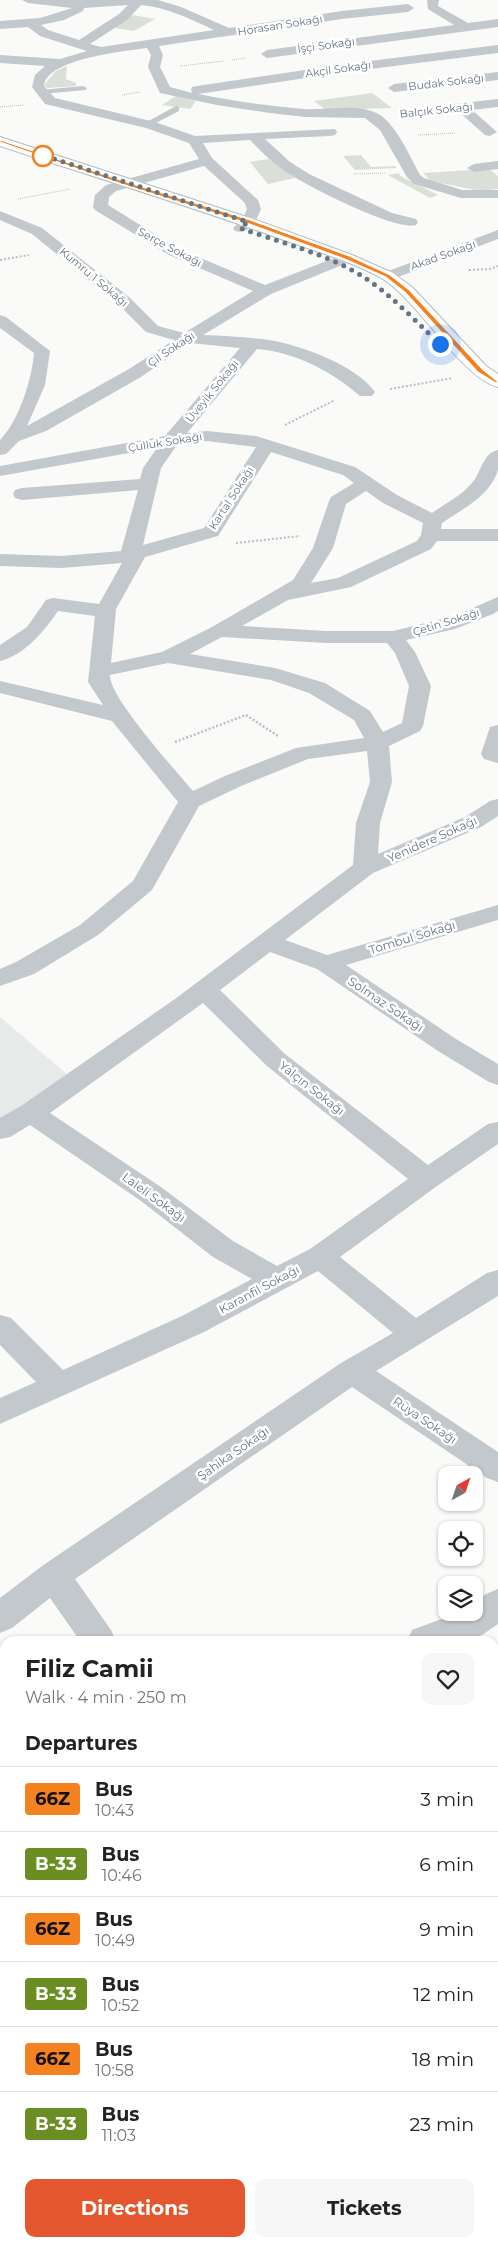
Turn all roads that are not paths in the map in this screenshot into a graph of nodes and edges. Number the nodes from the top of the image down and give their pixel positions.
1 (28, 0) edge
2 (182, 0) edge
3 (386, 0) edge
4 (134, 1) edge
5 (432, 3) edge
6 (89, 4) junction
7 (166, 6) junction
8 (325, 6) dead end
9 (408, 8) junction
10 (342, 15) junction
11 (498, 23) edge
12 (30, 24) junction
13 (0, 25) edge
14 (466, 27) junction
15 (230, 33) junction
16 (80, 45) junction
17 (152, 45) junction
18 (498, 49) edge
19 (100, 51) junction
20 (267, 54) road end
21 (0, 59) edge
22 (63, 64) junction
23 (498, 76) edge
24 (83, 88) dead end
25 (394, 88) dead end
26 (41, 92) junction
27 (179, 94) junction
28 (498, 103) edge
29 (461, 107) junction
30 (176, 109) dead end
31 (444, 109) road end
32 (147, 124) junction
33 (330, 132) dead end
34 (465, 132) road end
35 (494, 132) edge
36 (253, 136) junction
37 (194, 140) junction
38 (0, 142) edge
39 (0, 150) edge
40 (207, 161) junction
41 (498, 165) edge
42 (474, 168) dead end
43 (111, 185) junction
44 (498, 194) edge
45 (0, 215) edge
46 (411, 222) dead end
47 (244, 225) junction
48 (498, 234) edge
49 (341, 260) junction
50 (388, 276) junction
51 (377, 288) dead end
52 (266, 291) junction
53 (413, 319) dead end
54 (0, 320) edge
55 (186, 338) junction
56 (252, 344) junction
57 (498, 382) edge
58 (366, 392) dead end
59 (498, 394) edge
60 (13, 437) junction
61 (172, 440) junction
62 (266, 445) junction
63 (0, 450) edge
64 (498, 455) edge
65 (0, 471) edge
66 (493, 472) edge
67 (366, 483) junction
68 (149, 484) junction
69 (22, 494) dead end
70 (432, 528) junction
71 (498, 535) edge
72 (132, 556) junction
73 (0, 560) edge
74 (280, 596) junction
75 (498, 604) edge
76 (106, 609) junction
77 (219, 632) junction
78 (393, 637) junction
79 (0, 655) edge
80 (168, 657) junction
81 (101, 672) junction
82 (0, 687) edge
83 (120, 716) junction
84 (498, 732) edge
85 (378, 743) junction
86 (498, 756) edge
87 (190, 802) junction
88 (498, 806) edge
89 (365, 868) junction
90 (498, 912) edge
91 (268, 943) junction
92 (326, 963) junction
93 (0, 978) edge
94 (205, 990) junction
95 (498, 1076) edge
96 (31, 1113) junction
97 (0, 1130) edge
98 (498, 1130) edge
99 (427, 1179) junction
100 (320, 1257) junction
101 (277, 1280) junction
102 (498, 1281) edge
103 (0, 1326) edge
104 (415, 1334) junction
105 (352, 1371) junction
106 (58, 1385) junction
107 (0, 1412) edge
108 (498, 1469) edge
109 (54, 1576) junction
110 (498, 1604) edge
111 (0, 1618) edge
112 (484, 1621) edge
113 (96, 1636) edge
114 (439, 1636) edge

1 - 6 street
2 - 7 street
3 - 9 street
4 - 6 street
4 - 7 street
4 - 16 street
5 - 9 street, Horasan Sokağı
5 - 14 street
6 - 12 street
7 - 15 street
8 - 10 street
9 - 10 street, Horasan Sokağı
10 - 15 street, Horasan Sokağı
11 - 14 street, İşçi Sokağı
12 - 13 street
12 - 16 street
14 - 20 street, İşçi Sokağı
15 - 17 street, Horasan Sokağı
16 - 19 street
17 - 19 street, Horasan Sokağı
17 - 27 street
18 - 27 street, Akçil Sokağı
19 - 22 street
21 - 22 street
22 - 26 street
23 - 25 street, Budak Sokağı
24 - 26 lane
26 - 32 street
27 - 44 street
28 - 29 street, Balçık Sokağı
29 - 31 street, Balçık Sokağı
29 - 35 street
30 - 32 lane
32 - 37 street
33 - 36 street
34 - 35 street
36 - 37 street
36 - 46 street
37 - 40 street
38 - 43 main road
39 - 43 main road
40 - 43 street
40 - 47 street
41 - 42 street
43 - 47 main road
43 - 52 street, Serçe Sokağı
45 - 55 street, Kumru 1 Sokağı
47 - 49 main road
48 - 50 street, Akad Sokağı
49 - 50 main road
49 - 51 main road
49 - 52 street, Çil Sokağı
50 - 57 main road
52 - 55 street, Çil Sokağı
53 - 59 main road
54 - 60 street
55 - 56 street, Üveyik Sokağı
55 - 60 street, Çil Sokağı
56 - 58 street
56 - 61 street, Üveyik Sokağı
60 - 63 street, Çil Sokağı
61 - 62 street, Çulluk Sokağı
61 - 65 street, Çulluk Sokağı
61 - 68 street, Üveyik Sokağı
62 - 67 street, Çulluk Sokağı
62 - 72 street, Kartal Sokağı
64 - 66 street
66 - 70 street
67 - 70 street, Çulluk Sokağı
67 - 74 street
68 - 69 street
68 - 72 street, Üveyik Sokağı
70 - 71 street
70 - 74 street
72 - 73 street, Kartal Sokağı
72 - 76 street, Üveyik Sokağı
74 - 77 street
75 - 78 street, Çetin Sokağı
76 - 79 street
76 - 81 street, Üveyik Sokağı
77 - 78 street, Çetin Sokağı
77 - 80 street
78 - 85 street
80 - 81 street
80 - 85 street
81 - 83 street, Üveyik Sokağı
82 - 83 street
83 - 87 street, Üveyik Sokağı
84 - 86 street
85 - 87 street
85 - 89 street
87 - 93 street
88 - 89 street, Yenidere Sokağı
89 - 91 street, Yenidere Sokağı
90 - 92 street, Tombul Sokağı
91 - 92 street, Solmaz Sokağı
91 - 94 street, Yenidere Sokağı
92 - 95 street, Solmaz Sokağı
94 - 96 street, Yenidere Sokağı
94 - 99 street, Yalçın Sokağı
96 - 97 street, Yenidere Sokağı
96 - 101 street, Laleli Sokağı
98 - 99 street, Karanfil Sokağı
99 - 100 street, Karanfil Sokağı
100 - 101 street, Karanfil Sokağı
100 - 104 street
101 - 106 street, Karanfil Sokağı
102 - 104 street, Şahika Sokağı
103 - 106 street
104 - 105 street, Şahika Sokağı
105 - 108 street, Rüya Sokağı
105 - 109 street, Şahika Sokağı
106 - 107 street, Karanfil Sokağı
109 - 111 street, Şahika Sokağı
109 - 113 street
110 - 112 street
112 - 114 street

